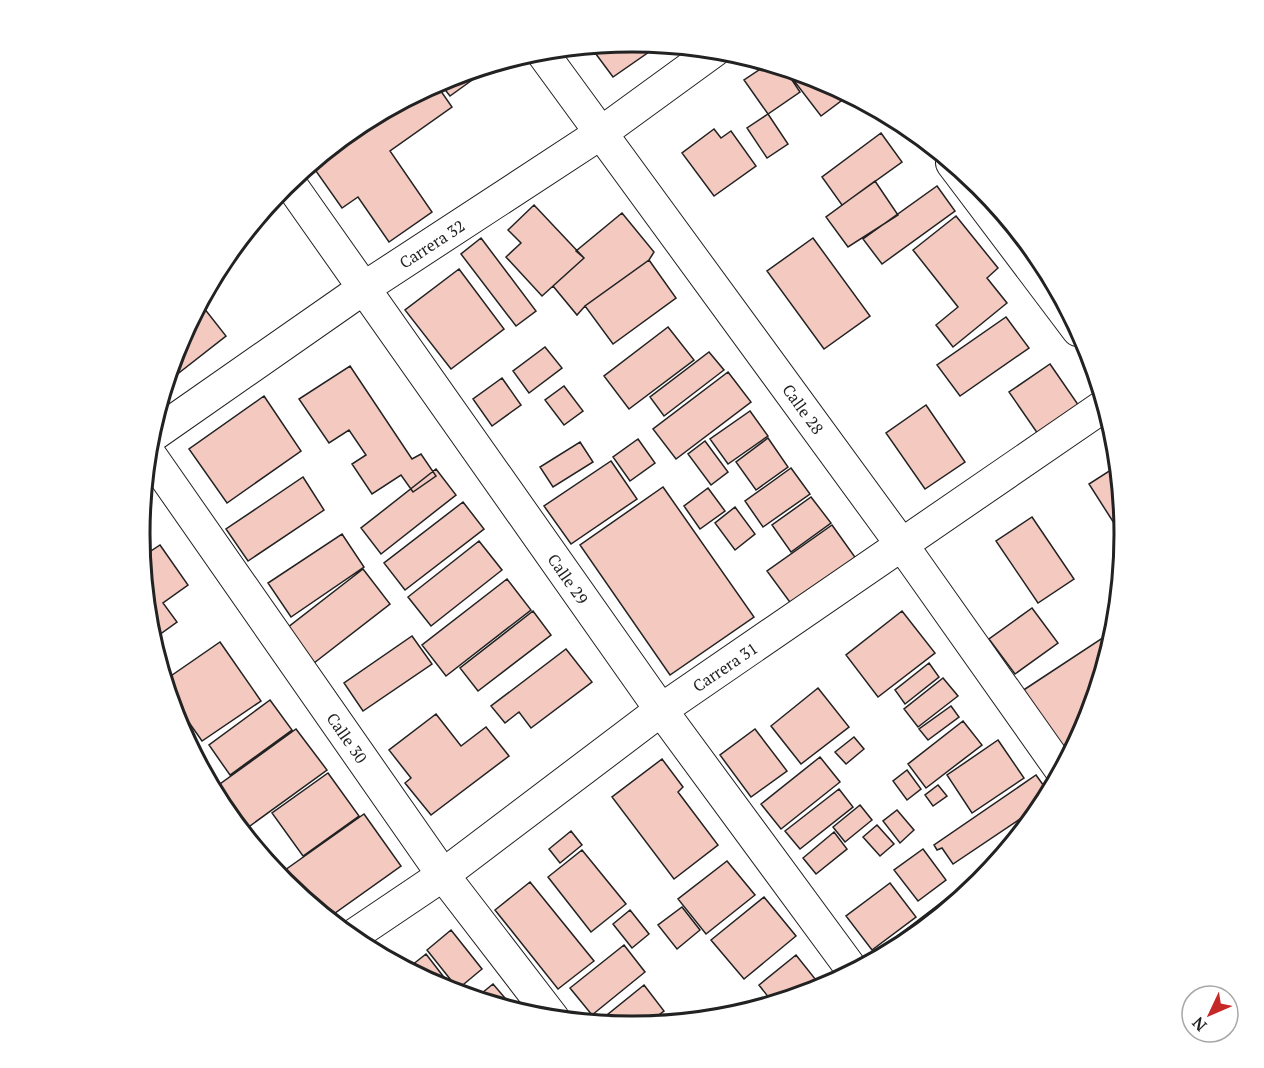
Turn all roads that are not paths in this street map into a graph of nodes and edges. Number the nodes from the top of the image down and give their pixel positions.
1 (704, 58) edge
2 (548, 60) edge
3 (601, 134) junction
4 (295, 191) edge
5 (988, 211) edge
6 (1044, 284) edge
7 (364, 288) junction
8 (1097, 410) edge
9 (163, 429) edge
10 (156, 464) edge
11 (902, 545) junction
12 (661, 710) junction
13 (1056, 762) edge
14 (443, 875) junction
15 (360, 931) edge
16 (848, 964) edge
17 (545, 1007) edge

1 - 3 street, Carrera 32
2 - 3 street, Calle 28
3 - 7 street, Carrera 32
3 - 11 street, Calle 28
4 - 7 street, Calle 29
5 - 6 street
7 - 9 street, Carrera 32
7 - 12 street, Calle 29
8 - 11 street, Carrera 31
10 - 14 street, Calle 30
11 - 12 street, Carrera 31
11 - 13 street, Calle 28
12 - 14 street, Carrera 31
12 - 16 street, Calle 29
14 - 15 street, Carrera 31
14 - 17 street, Calle 30

